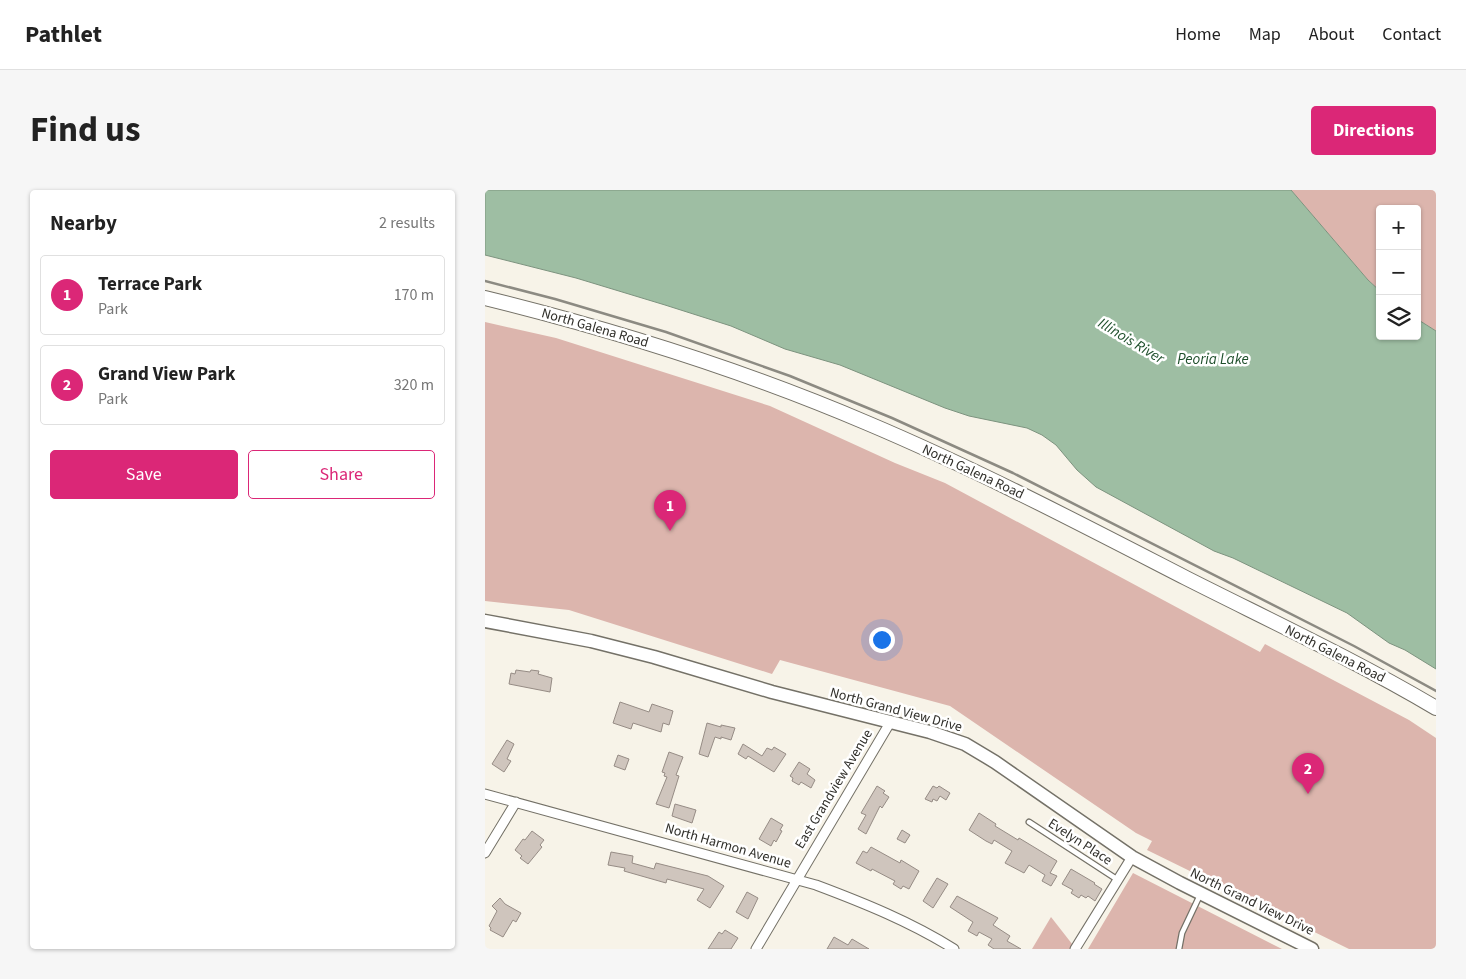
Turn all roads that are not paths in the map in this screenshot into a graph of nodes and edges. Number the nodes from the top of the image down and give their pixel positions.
1 (485, 298) edge
2 (485, 621) edge
3 (1436, 708) edge
4 (891, 722) junction
5 (485, 794) edge
6 (516, 802) junction
7 (1029, 822) dead end
8 (485, 853) edge
9 (1132, 857) junction
10 (797, 880) junction
11 (1119, 881) junction
12 (1201, 894) junction
13 (756, 949) edge
14 (954, 949) edge
15 (1075, 949) edge
16 (1179, 949) edge
17 (1312, 949) edge

1 - 3 main road, North Galena Road
2 - 4 street, North Grand View Drive
4 - 9 street, North Grand View Drive
4 - 10 street, East Grandview Avenue
5 - 6 street, North Harmon Avenue
6 - 8 street
6 - 10 street, North Harmon Avenue
7 - 11 lane, Evelyn Place
9 - 11 street
9 - 12 street, North Grand View Drive
10 - 13 street, East Grandview Avenue
10 - 14 street, North Harmon Avenue
11 - 15 street
12 - 16 lane
12 - 17 street, North Grand View Drive

